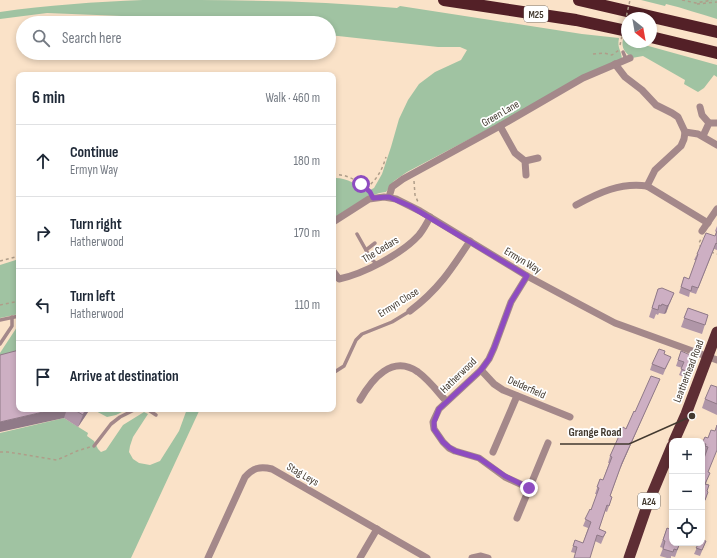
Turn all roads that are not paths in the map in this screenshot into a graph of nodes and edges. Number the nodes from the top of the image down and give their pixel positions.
1 (444, 0) edge
2 (579, 0) edge
3 (621, 30) edge
4 (717, 32) edge
5 (657, 38) edge
6 (622, 50) road end
7 (717, 53) edge
8 (628, 59) joint
9 (615, 64) junction
10 (700, 107) dead end
11 (713, 123) edge
12 (500, 126) junction
13 (685, 132) junction
14 (703, 136) junction
15 (717, 145) edge
16 (538, 158) dead end
17 (525, 161) junction
18 (526, 175) dead end
19 (647, 186) junction
20 (389, 197) junction
21 (576, 205) dead end
22 (717, 209) edge
23 (430, 217) junction
24 (336, 220) edge
25 (708, 223) junction
26 (702, 231) road end
27 (357, 234) dead end
28 (470, 241) junction
29 (374, 243) dead end
30 (366, 250) junction
31 (377, 264) junction
32 (336, 275) edge
33 (527, 276) junction
34 (410, 311) joint
35 (16, 316) edge
36 (12, 317) junction
37 (0, 320) edge
38 (717, 332) edge
39 (0, 344) edge
40 (712, 359) edge
41 (481, 370) junction
42 (336, 372) edge
43 (517, 396) junction
44 (360, 400) dead end
45 (446, 401) junction
46 (130, 412) edge
47 (152, 412) edge
48 (156, 415) dead end
49 (570, 417) dead end
50 (675, 438) edge
51 (548, 443) dead end
52 (94, 446) road end
53 (493, 452) dead end
54 (669, 453) edge
55 (529, 488) junction
56 (517, 518) dead end
57 (376, 529) junction
58 (630, 557) edge
59 (208, 558) edge
60 (360, 558) edge
61 (427, 558) edge
62 (472, 558) edge
63 (488, 558) edge

1 - 3 highway, M25
2 - 4 highway
5 - 7 highway
6 - 8 lane
8 - 9 street, Green Lane
9 - 12 street, Green Lane
9 - 13 street
10 - 11 street
11 - 14 street
12 - 17 street
12 - 20 street, Green Lane
13 - 14 street
13 - 19 street
14 - 15 street
16 - 17 street
17 - 18 street
19 - 21 street
19 - 25 street
20 - 23 street, Ermyn Way
20 - 24 street, Ermyn Way
22 - 25 street
23 - 28 street, Ermyn Way
23 - 31 street, The Cedars
25 - 26 street
27 - 30 lane
28 - 33 street, Ermyn Way
28 - 34 street, Ermyn Close
29 - 30 lane
30 - 31 lane
31 - 32 street, The Cedars
33 - 40 street, Ermyn Way
33 - 41 street, Hatherwood
34 - 42 lane, Ermyn Close
35 - 36 lane
36 - 37 lane
36 - 39 lane
38 - 40 highway, Leatherhead Road
40 - 50 highway, Leatherhead Road
41 - 43 street, Delderfield
41 - 45 street, Hatherwood
43 - 49 street, Delderfield
43 - 53 street
44 - 45 street
45 - 55 street, Hatherwood
46 - 52 lane
47 - 48 lane
51 - 55 street
54 - 58 highway, A24
55 - 56 street
57 - 59 street, Stag Leys
57 - 60 street
57 - 61 street, Stag Leys
62 - 63 street

